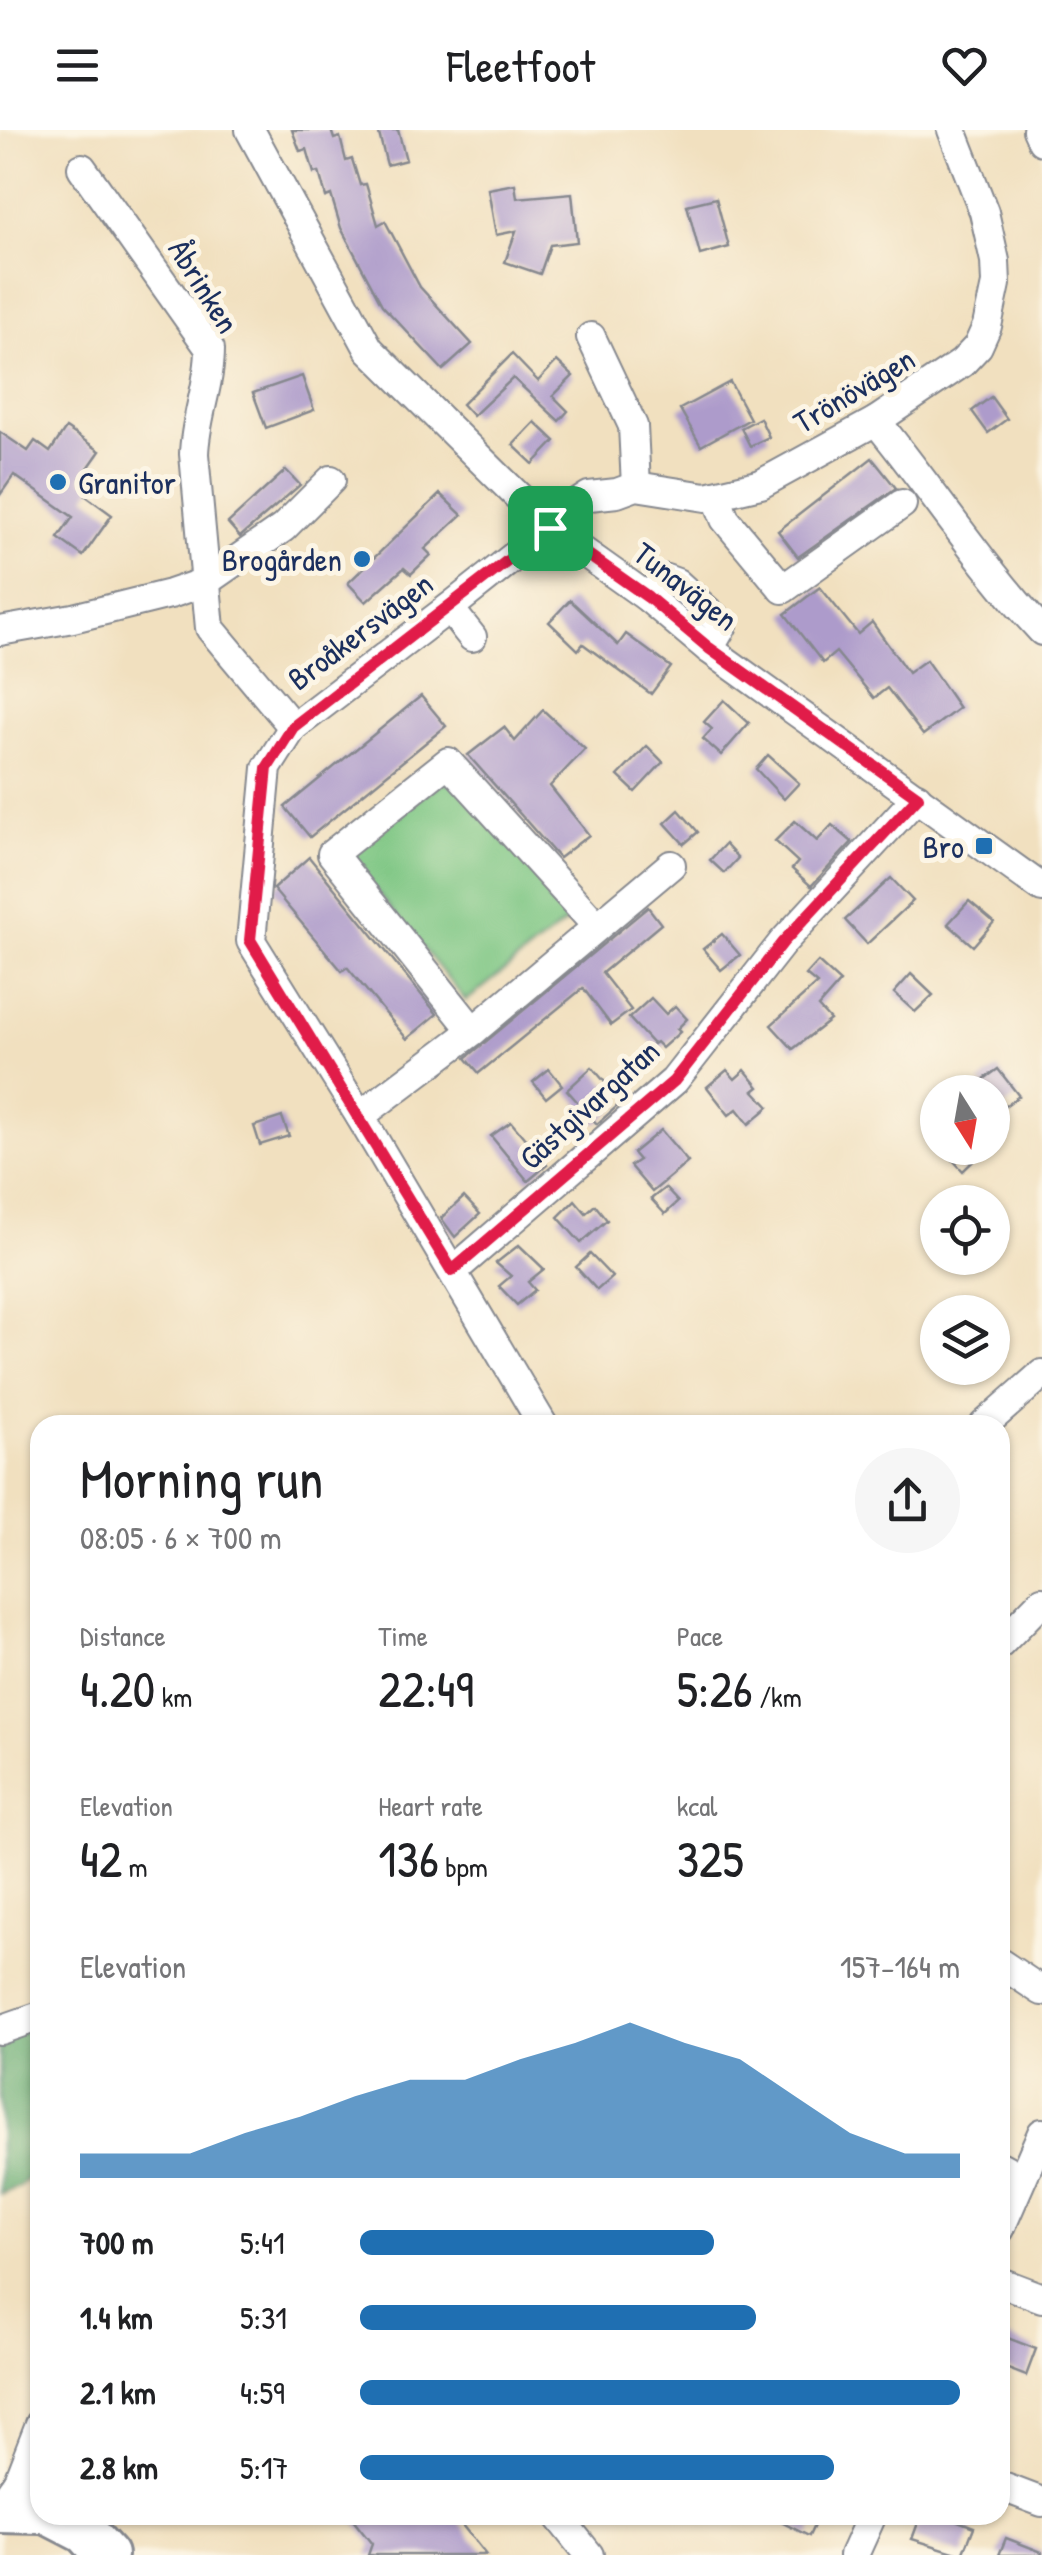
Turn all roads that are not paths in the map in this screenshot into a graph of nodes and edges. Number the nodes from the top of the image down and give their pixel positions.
1 (250, 130) edge
2 (952, 130) edge
3 (1037, 130) edge
4 (1042, 141) edge
5 (82, 168) dead end
6 (590, 337) dead end
7 (876, 421) junction
8 (330, 480) dead end
9 (636, 486) junction
10 (716, 495) junction
11 (902, 504) dead end
12 (550, 528) junction
13 (205, 582) junction
14 (449, 608) junction
15 (0, 631) edge
16 (1042, 631) edge
17 (472, 637) dead end
18 (293, 727) junction
19 (918, 797) junction
20 (670, 865) dead end
21 (1042, 888) edge
22 (596, 925) junction
23 (473, 1031) junction
24 (360, 1116) junction
25 (452, 1271) junction
26 (1042, 1374) edge
27 (537, 1415) edge
28 (995, 1415) edge
29 (1042, 1601) edge
30 (1010, 1634) edge
31 (1010, 1969) edge
32 (1042, 1991) edge
33 (30, 2020) edge
34 (0, 2030) edge
35 (1042, 2133) edge
36 (1011, 2172) edge
37 (1010, 2286) edge
38 (1042, 2298) edge
39 (30, 2450) edge
40 (1010, 2490) edge
41 (1042, 2502) edge
42 (0, 2509) edge
43 (30, 2511) edge
44 (565, 2525) edge
45 (868, 2525) edge
46 (588, 2555) edge
47 (854, 2555) edge

1 - 12 street, Tunavägen
2 - 7 street, Trönövägen
3 - 4 street
5 - 13 street, Åbrinken
6 - 9 street
7 - 10 street, Trönövägen
7 - 16 street
8 - 13 street
9 - 10 street, Trönövägen
9 - 12 street, Trönövägen
10 - 11 street
12 - 14 street, Broåkersvägen
12 - 19 street, Tunavägen
13 - 15 street
13 - 18 street, Åbrinken
14 - 17 street
14 - 18 street, Broåkersvägen
18 - 24 street, Broåkersvägen
19 - 21 street, Tunavägen
19 - 25 street, Gästgivargatan
20 - 22 street
22 - 23 street
22 - 23 street
23 - 24 street
24 - 25 street
25 - 27 street
26 - 28 street
29 - 30 street
31 - 32 street
33 - 34 street
35 - 36 street
37 - 38 street
39 - 42 street
40 - 41 street
42 - 43 highway
44 - 46 street
45 - 47 street

